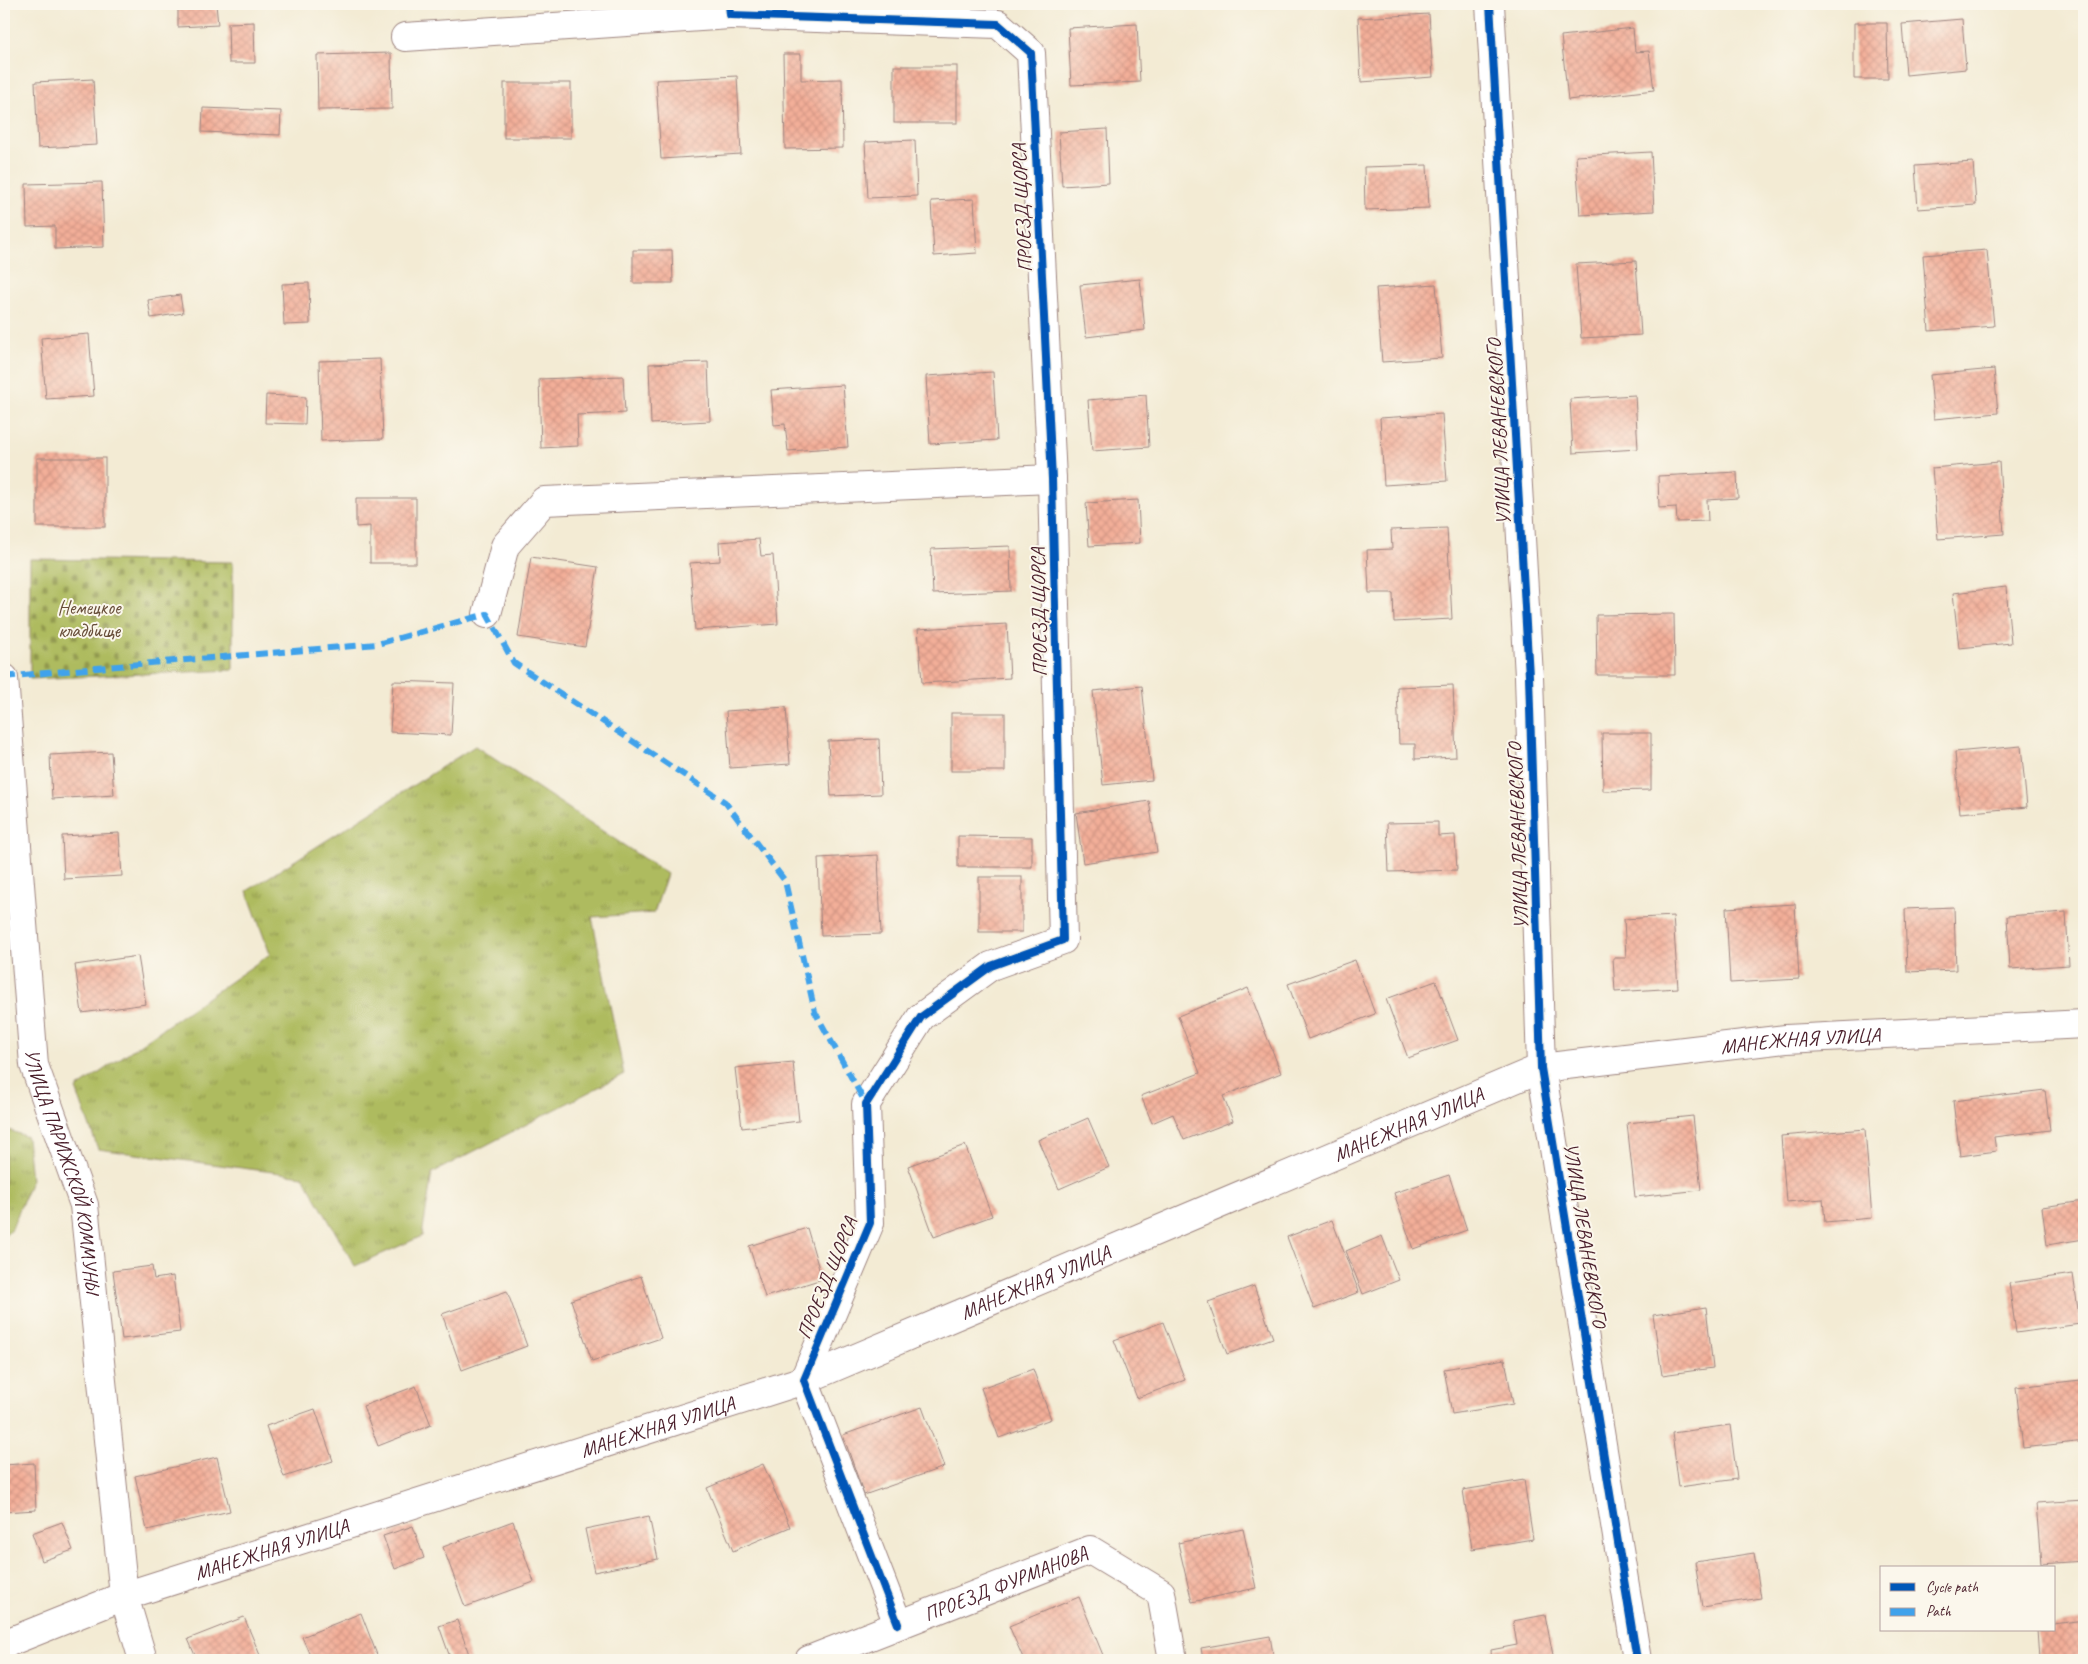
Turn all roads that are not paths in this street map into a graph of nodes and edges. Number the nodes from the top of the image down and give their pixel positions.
1 (1490, 4) edge
2 (729, 9) edge
3 (405, 37) dead end
4 (1052, 479) junction
5 (488, 614) dead end
6 (4, 678) edge
7 (2084, 1024) edge
8 (1541, 1068) junction
9 (804, 1380) junction
10 (124, 1596) junction
11 (898, 1624) junction
12 (4, 1644) edge
13 (143, 1660) edge
14 (809, 1660) edge
15 (1173, 1660) edge
16 (1637, 1660) edge

1 - 8 street, УЛИЦА ЛЕВАНЕВСКОГО
2 - 3 street, ПРОЕЗД ЩОРСА
2 - 4 street, ПРОЕЗД ЩОРСА
4 - 5 street
4 - 9 street, ПРОЕЗД ЩОРСА
6 - 10 street, УЛИЦА ПАРИЖСКОЙ КОММУНЫ
7 - 8 street, МАНЕЖНАЯ УЛИЦА
8 - 9 street, МАНЕЖНАЯ УЛИЦА
8 - 16 street, УЛИЦА ЛЕВАНЕВСКОГО
9 - 10 street, МАНЕЖНАЯ УЛИЦА
9 - 11 street
10 - 12 street, МАНЕЖНАЯ УЛИЦА
10 - 13 street, УЛИЦА ПАРИЖСКОЙ КОММУНЫ
11 - 14 street, ПРОЕЗД ФУРМАНОВА
11 - 15 street, ПРОЕЗД ФУРМАНОВА

